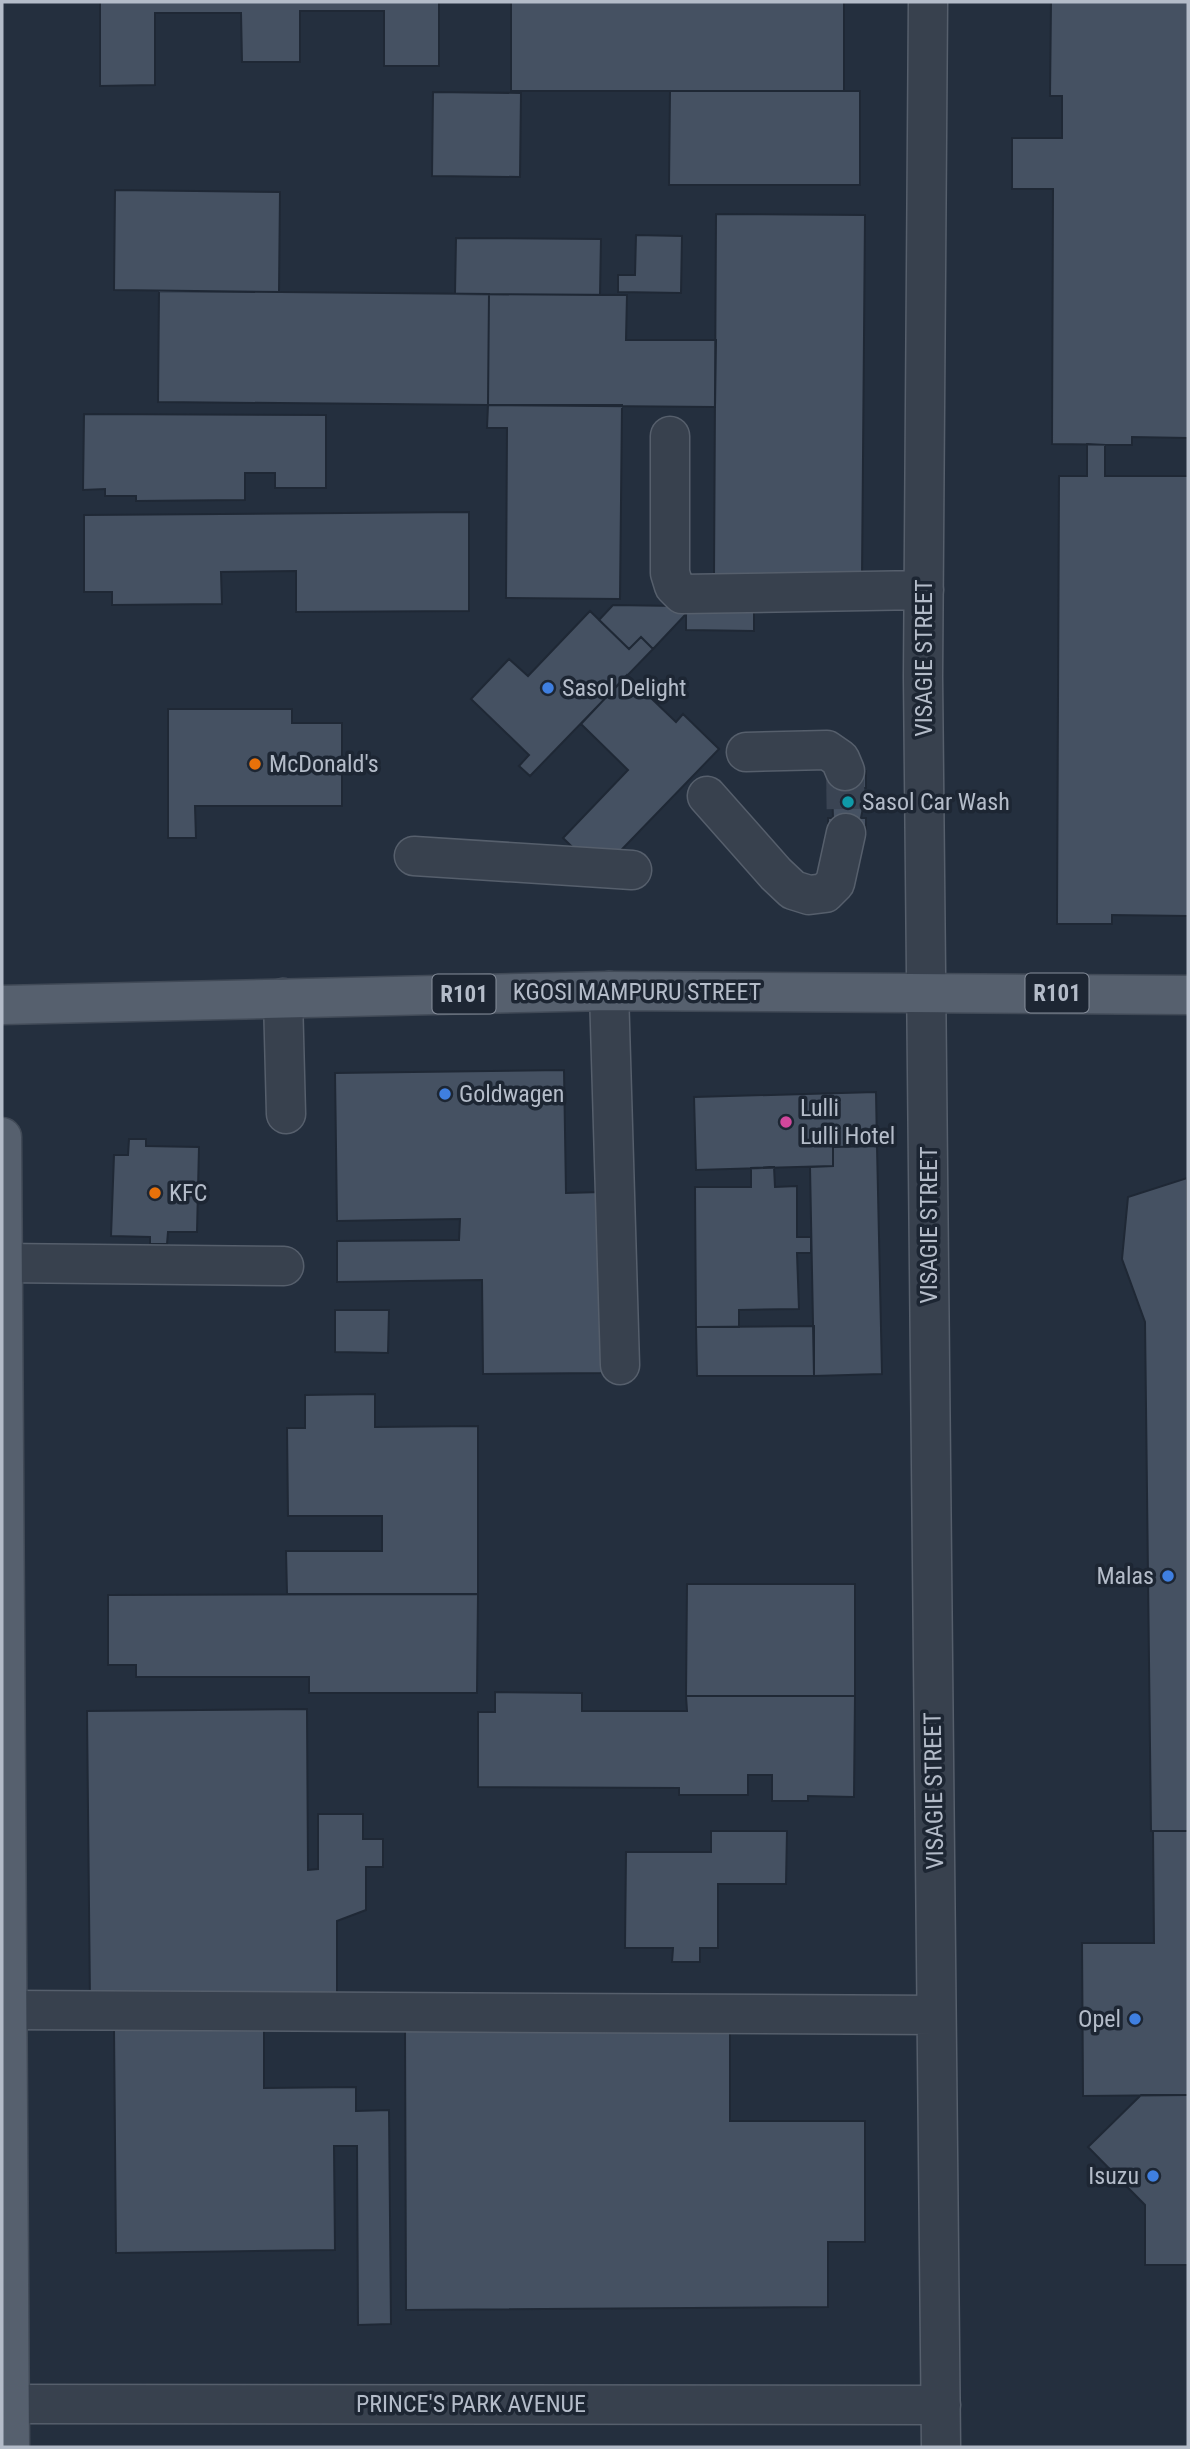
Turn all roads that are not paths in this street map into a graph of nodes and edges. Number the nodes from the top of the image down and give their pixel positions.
1 (928, 2) edge
2 (670, 436) dead end
3 (925, 590) junction
4 (746, 752) dead end
5 (845, 771) dead end
6 (706, 796) dead end
7 (846, 833) tunnel mouth
8 (414, 856) dead end
9 (632, 870) dead end
10 (609, 991) junction
11 (927, 991) junction
12 (1188, 995) edge
13 (284, 998) junction
14 (2, 1005) edge
15 (286, 1114) dead end
16 (2, 1137) edge
17 (3, 1264) edge
18 (284, 1266) dead end
19 (620, 1365) dead end
20 (7, 2010) junction
21 (936, 2015) junction
22 (6, 2404) edge
23 (941, 2405) junction
24 (10, 2447) edge
25 (941, 2447) edge

1 - 3 street, VISAGIE STREET
2 - 3 street
3 - 11 street, VISAGIE STREET
4 - 5 street
6 - 7 street
8 - 9 street
10 - 11 main road, KGOSI MAMPURU STREET / R101
10 - 13 main road, KGOSI MAMPURU STREET / R101
10 - 19 street
11 - 12 main road, KGOSI MAMPURU STREET / R101
11 - 21 street, VISAGIE STREET
13 - 14 main road, KGOSI MAMPURU STREET / R101
13 - 15 street
16 - 17 main road
17 - 18 street
17 - 20 main road
20 - 21 street
20 - 22 main road
21 - 23 street, VISAGIE STREET
22 - 23 street, PRINCE'S PARK AVENUE
22 - 24 main road
23 - 25 street, VISAGIE STREET

